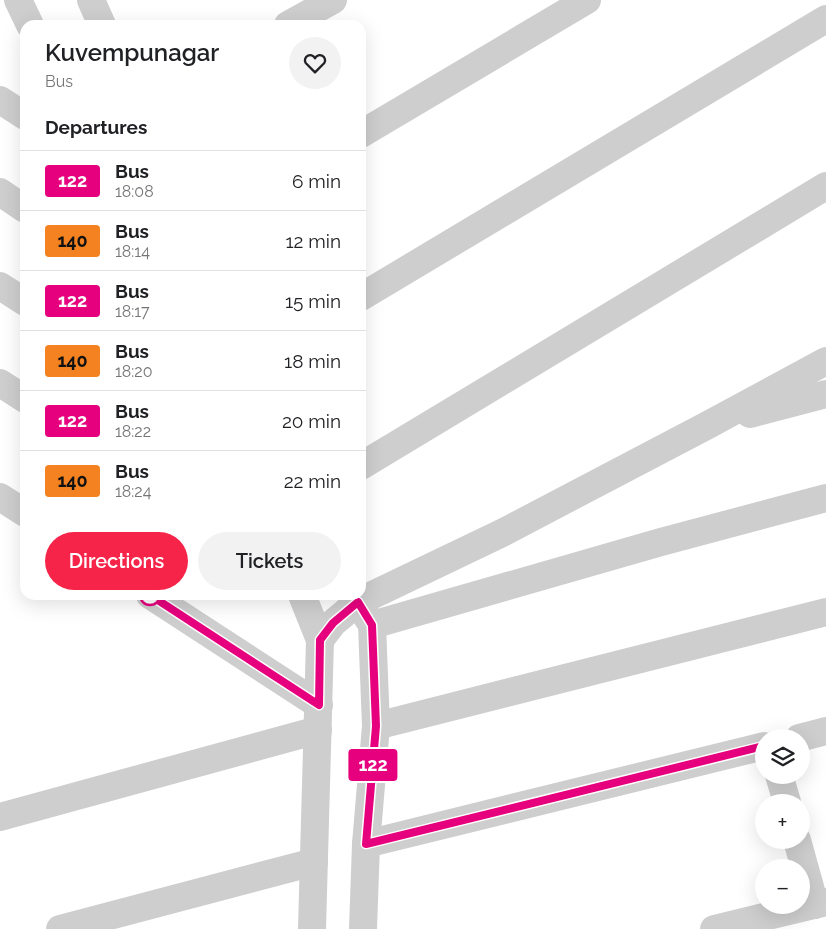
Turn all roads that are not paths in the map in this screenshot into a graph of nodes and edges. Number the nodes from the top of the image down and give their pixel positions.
1 (18, 0) edge
2 (333, 0) edge
3 (587, 0) edge
4 (826, 19) edge
5 (28, 20) edge
6 (297, 20) edge
7 (0, 100) edge
8 (20, 113) edge
9 (366, 131) edge
10 (826, 186) edge
11 (0, 192) edge
12 (20, 206) edge
13 (0, 286) edge
14 (366, 293) edge
15 (20, 299) edge
16 (826, 361) edge
17 (0, 383) edge
18 (826, 394) edge
19 (20, 396) edge
20 (706, 426) junction
21 (366, 463) edge
22 (0, 497) edge
23 (826, 498) edge
24 (20, 510) edge
25 (366, 594) edge
26 (157, 600) edge
27 (304, 600) edge
28 (354, 600) edge
29 (357, 600) edge
30 (826, 612) edge
31 (372, 625) junction
32 (320, 640) junction
33 (318, 718) junction
34 (376, 726) junction
35 (826, 731) edge
36 (810, 735) edge
37 (755, 748) edge
38 (0, 817) edge
39 (366, 844) junction
40 (800, 849) edge
41 (314, 862) junction
42 (820, 903) edge
43 (60, 929) edge
44 (312, 929) edge
45 (363, 929) edge
46 (714, 929) edge

1 - 5 street
2 - 6 street
3 - 9 street
4 - 14 street
7 - 8 street
10 - 21 street
11 - 12 street
13 - 15 street
16 - 20 street
17 - 19 street
18 - 20 street
20 - 25 street
22 - 24 street
23 - 31 street
26 - 33 street
27 - 32 street
28 - 32 street
29 - 31 street
30 - 34 street
31 - 34 street
32 - 33 street
33 - 38 street
33 - 41 street
34 - 39 street
35 - 36 street
37 - 39 street
39 - 45 street
40 - 42 street
41 - 43 street
41 - 44 street
42 - 46 street

